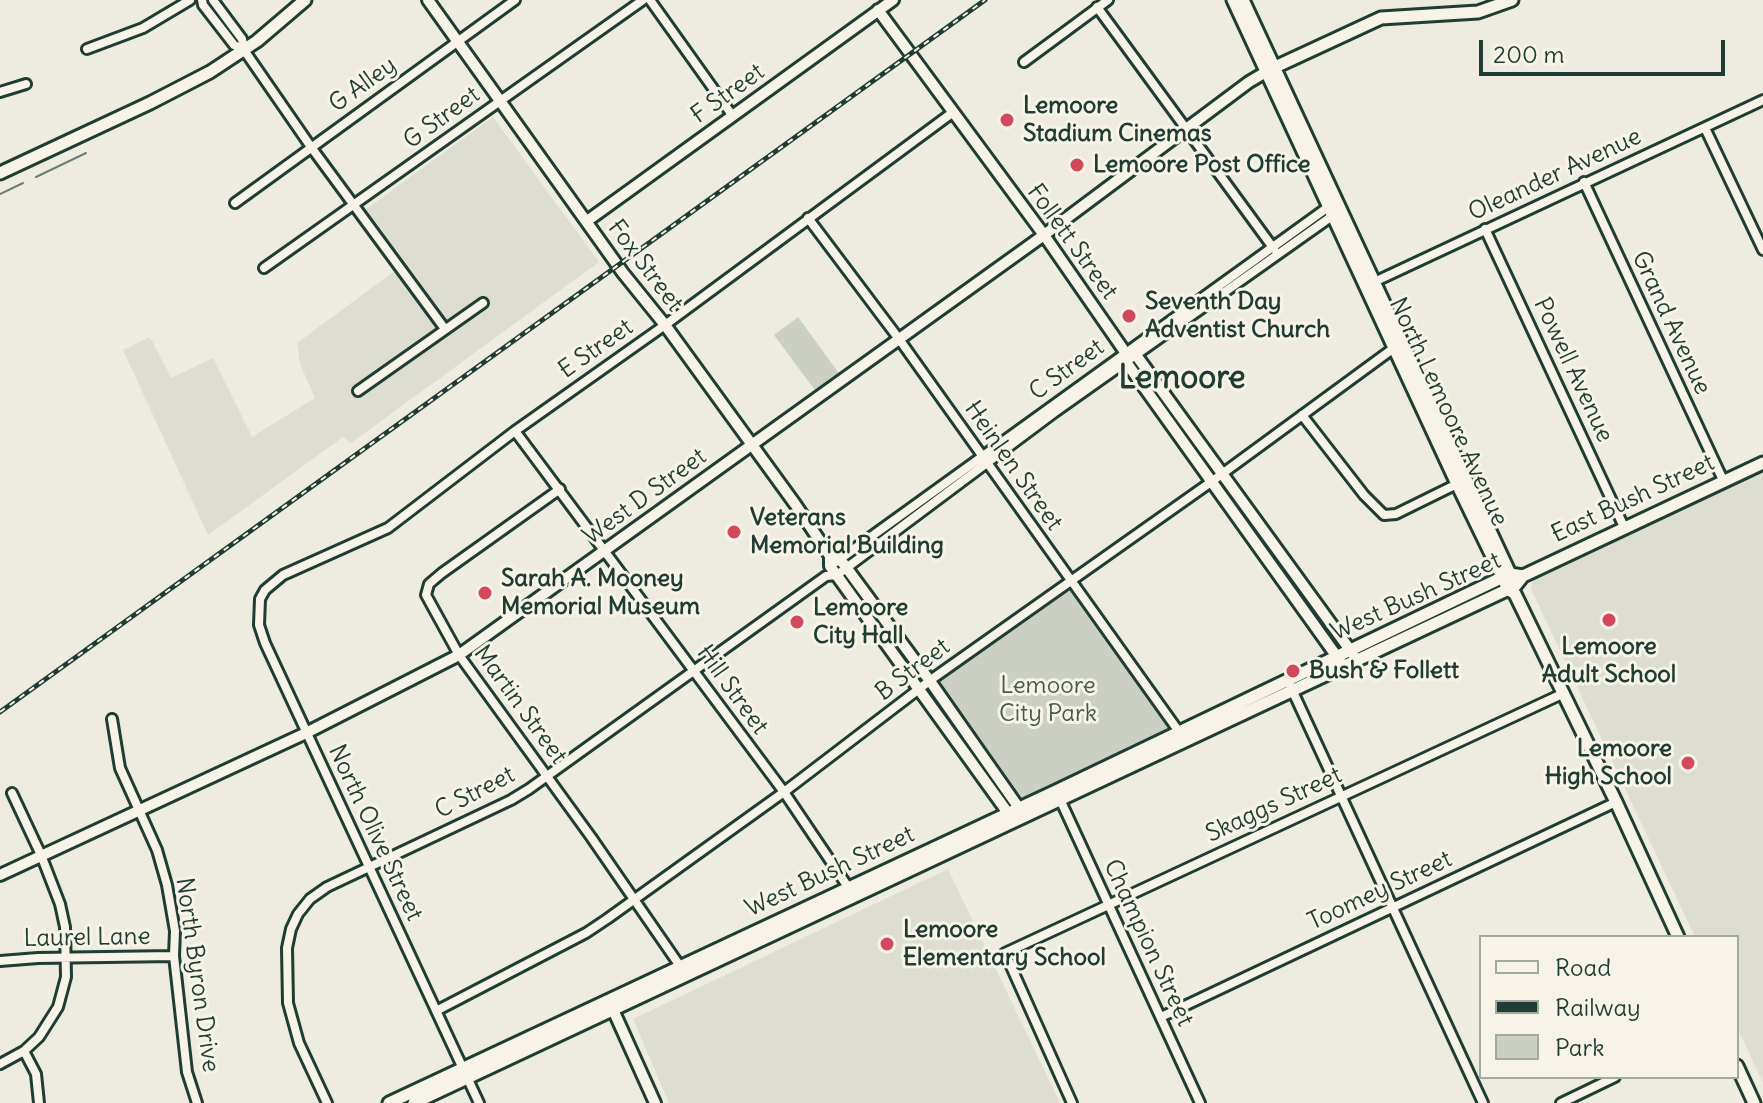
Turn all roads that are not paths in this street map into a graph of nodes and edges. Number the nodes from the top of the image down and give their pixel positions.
1 (190, 0) edge
2 (202, 0) edge
3 (213, 0) edge
4 (305, 0) edge
5 (428, 0) edge
6 (515, 0) edge
7 (643, 0) edge
8 (650, 0) edge
9 (871, 0) edge
10 (893, 0) edge
11 (1108, 0) edge
12 (1233, 0) edge
13 (1243, 0) edge
14 (1512, 0) edge
15 (1097, 7) junction
16 (878, 10) junction
17 (457, 41) junction
18 (87, 49) dead end
19 (244, 50) junction
20 (1024, 62) dead end
21 (1269, 70) junction
22 (26, 84) dead end
23 (0, 92) edge
24 (1763, 100) edge
25 (500, 101) junction
26 (952, 113) junction
27 (732, 115) junction
28 (1705, 128) junction
29 (1186, 129) junction
30 (311, 147) junction
31 (0, 173) edge
32 (1584, 182) junction
33 (235, 203) dead end
34 (353, 205) junction
35 (1334, 208) junction
36 (808, 218) junction
37 (587, 221) junction
38 (1485, 229) junction
39 (1044, 235) junction
40 (1272, 246) junction
41 (1763, 250) edge
42 (1278, 255) junction
43 (264, 268) dead end
44 (1369, 284) junction
45 (483, 303) dead end
46 (665, 325) junction
47 (445, 329) junction
48 (899, 339) junction
49 (1398, 345) junction
50 (1129, 356) junction
51 (358, 391) dead end
52 (1302, 415) junction
53 (515, 431) junction
54 (752, 444) junction
55 (984, 459) junction
56 (1763, 463) edge
57 (1223, 473) junction
58 (1723, 480) junction
59 (1462, 481) junction
60 (1211, 482) junction
61 (560, 489) junction
62 (1624, 527) junction
63 (604, 551) junction
64 (835, 566) junction
65 (1070, 581) junction
66 (1512, 583) junction
67 (258, 603) joint
68 (459, 655) junction
69 (1354, 656) junction
70 (1341, 662) junction
71 (693, 671) junction
72 (930, 681) junction
73 (1290, 686) junction
74 (920, 688) junction
75 (1562, 694) junction
76 (112, 719) dead end
77 (306, 733) junction
78 (1181, 736) junction
79 (546, 775) junction
80 (784, 792) junction
81 (12, 793) dead end
82 (1058, 795) junction
83 (1340, 796) junction
84 (1616, 802) junction
85 (138, 809) junction
86 (1015, 813) junction
87 (41, 855) junction
88 (369, 868) junction
89 (0, 875) edge
90 (852, 892) junction
91 (633, 899) junction
92 (1108, 904) junction
93 (1392, 907) junction
94 (1677, 935) edge
95 (174, 956) junction
96 (66, 958) junction
97 (0, 961) edge
98 (684, 971) junction
99 (611, 1005) junction
100 (436, 1011) junction
101 (1161, 1017) junction
102 (24, 1051) junction
103 (0, 1064) edge
104 (1739, 1070) edge
105 (466, 1073) junction
106 (1611, 1079) edge
107 (39, 1103) edge
108 (197, 1103) edge
109 (327, 1103) edge
110 (389, 1103) edge
111 (414, 1103) edge
112 (479, 1103) edge
113 (655, 1103) edge
114 (1072, 1103) edge
115 (1200, 1103) edge
116 (1483, 1103) edge
117 (1561, 1103) edge
118 (1754, 1103) edge

1 - 18 street
2 - 19 street
3 - 19 street
4 - 19 main road
5 - 17 street, Fox Street
6 - 17 street, G Alley
7 - 25 street, G Street
8 - 27 street
9 - 16 street, Follett Street
10 - 16 street, F Street
11 - 15 street
12 - 21 main road, North Lemoore Avenue
13 - 21 main road, North Lemoore Avenue
14 - 21 main road
15 - 20 street
15 - 29 street
16 - 26 street, Follett Street
16 - 27 street, F Street
17 - 25 street, Fox Street
17 - 30 street, G Alley
19 - 30 street
19 - 31 main road
21 - 29 street, West D Street
21 - 35 main road, North Lemoore Avenue
22 - 23 street
24 - 28 street, Oleander Avenue
25 - 34 street, G Street
25 - 37 street, Fox Street
26 - 36 street, E Street
26 - 39 street, Follett Street
27 - 37 street, F Street
28 - 32 street, Oleander Avenue
28 - 41 street
29 - 39 street, West D Street
29 - 40 street
30 - 33 street, G Alley
30 - 34 street
32 - 38 street, Oleander Avenue
32 - 58 street, Grand Avenue
34 - 43 street, G Street
34 - 47 street
35 - 40 street, C Street
35 - 42 street, C Street
35 - 44 main road, North Lemoore Avenue
36 - 46 street, E Street
36 - 48 street, Heinlen Street
37 - 46 street, Fox Street
38 - 44 street, Oleander Avenue
38 - 62 street, Powell Avenue
39 - 48 street, West D Street
39 - 50 street, Follett Street
40 - 42 street
40 - 50 street, C Street
42 - 50 street, C Street
44 - 49 main road, North Lemoore Avenue
45 - 47 street
46 - 53 street, E Street
46 - 54 street, Fox Street
47 - 51 street
48 - 54 street, West D Street
48 - 55 street, Heinlen Street
49 - 52 street, B Street
49 - 59 main road, North Lemoore Avenue
50 - 55 street, C Street
50 - 57 street, Follett Street
50 - 60 street, Follett Street
52 - 57 street, B Street
52 - 59 street
53 - 61 street, Hill Street
53 - 67 street, E Street
54 - 63 street, West D Street
54 - 64 street, Fox Street
55 - 64 street, C Street
55 - 65 street, Heinlen Street
56 - 58 main road, East Bush Street
57 - 60 street, B Street
57 - 69 street, Follett Street
58 - 62 main road, East Bush Street
59 - 66 main road, North Lemoore Avenue
60 - 65 street, B Street
60 - 70 street, Follett Street
61 - 63 street, Hill Street
61 - 68 street, Martin Street
62 - 66 main road, East Bush Street
63 - 68 street, West D Street
63 - 71 street, Hill Street
64 - 71 street, C Street
64 - 72 street, Fox Street
64 - 74 street, Fox Street
65 - 72 street, B Street
65 - 78 street, Heinlen Street
66 - 69 main road, West Bush Street
66 - 75 main road, North Lemoore Avenue
67 - 77 street, North Olive Street
68 - 77 street, West D Street
68 - 79 street, Martin Street
69 - 70 main road, West Bush Street
70 - 73 main road, West Bush Street
71 - 79 street, C Street
71 - 80 street, Hill Street
72 - 74 street, B Street
72 - 86 street, Fox Street
73 - 78 main road, West Bush Street
73 - 83 street
74 - 80 street, B Street
74 - 86 street, Fox Street
75 - 83 street, Skaggs Street
75 - 84 main road, North Lemoore Avenue
76 - 85 street, North Byron Drive
77 - 85 street, West D Street
77 - 88 street, North Olive Street
78 - 82 main road, West Bush Street
79 - 88 street, C Street
79 - 91 street, Martin Street
80 - 90 street, Hill Street
80 - 91 street, B Street
81 - 87 street
82 - 86 main road, West Bush Street
82 - 92 street, Champion Street
83 - 92 street, Skaggs Street
83 - 93 street
84 - 93 street, Toomey Street
84 - 94 main road, North Lemoore Avenue
85 - 87 street, West D Street
85 - 95 street, North Byron Drive
86 - 90 main road, West Bush Street
87 - 89 street, West D Street
87 - 96 street
88 - 100 street, North Olive Street
88 - 109 street, C Street
90 - 98 main road, West Bush Street
91 - 98 street, Martin Street
91 - 100 street, B Street
92 - 101 street, Champion Street
92 - 114 street, Skaggs Street
93 - 101 street, Toomey Street
93 - 116 street
95 - 96 street, Laurel Lane
95 - 108 street, North Byron Drive
96 - 97 street, Laurel Lane
96 - 102 street
98 - 99 main road, West Bush Street
99 - 105 main road, West Bush Street
99 - 113 street
100 - 105 street, North Olive Street
101 - 115 street, Champion Street
102 - 103 street
102 - 107 street
104 - 118 main road
105 - 110 main road, West Bush Street
105 - 111 main road, West Bush Street
105 - 112 street, North Olive Street
106 - 117 street

